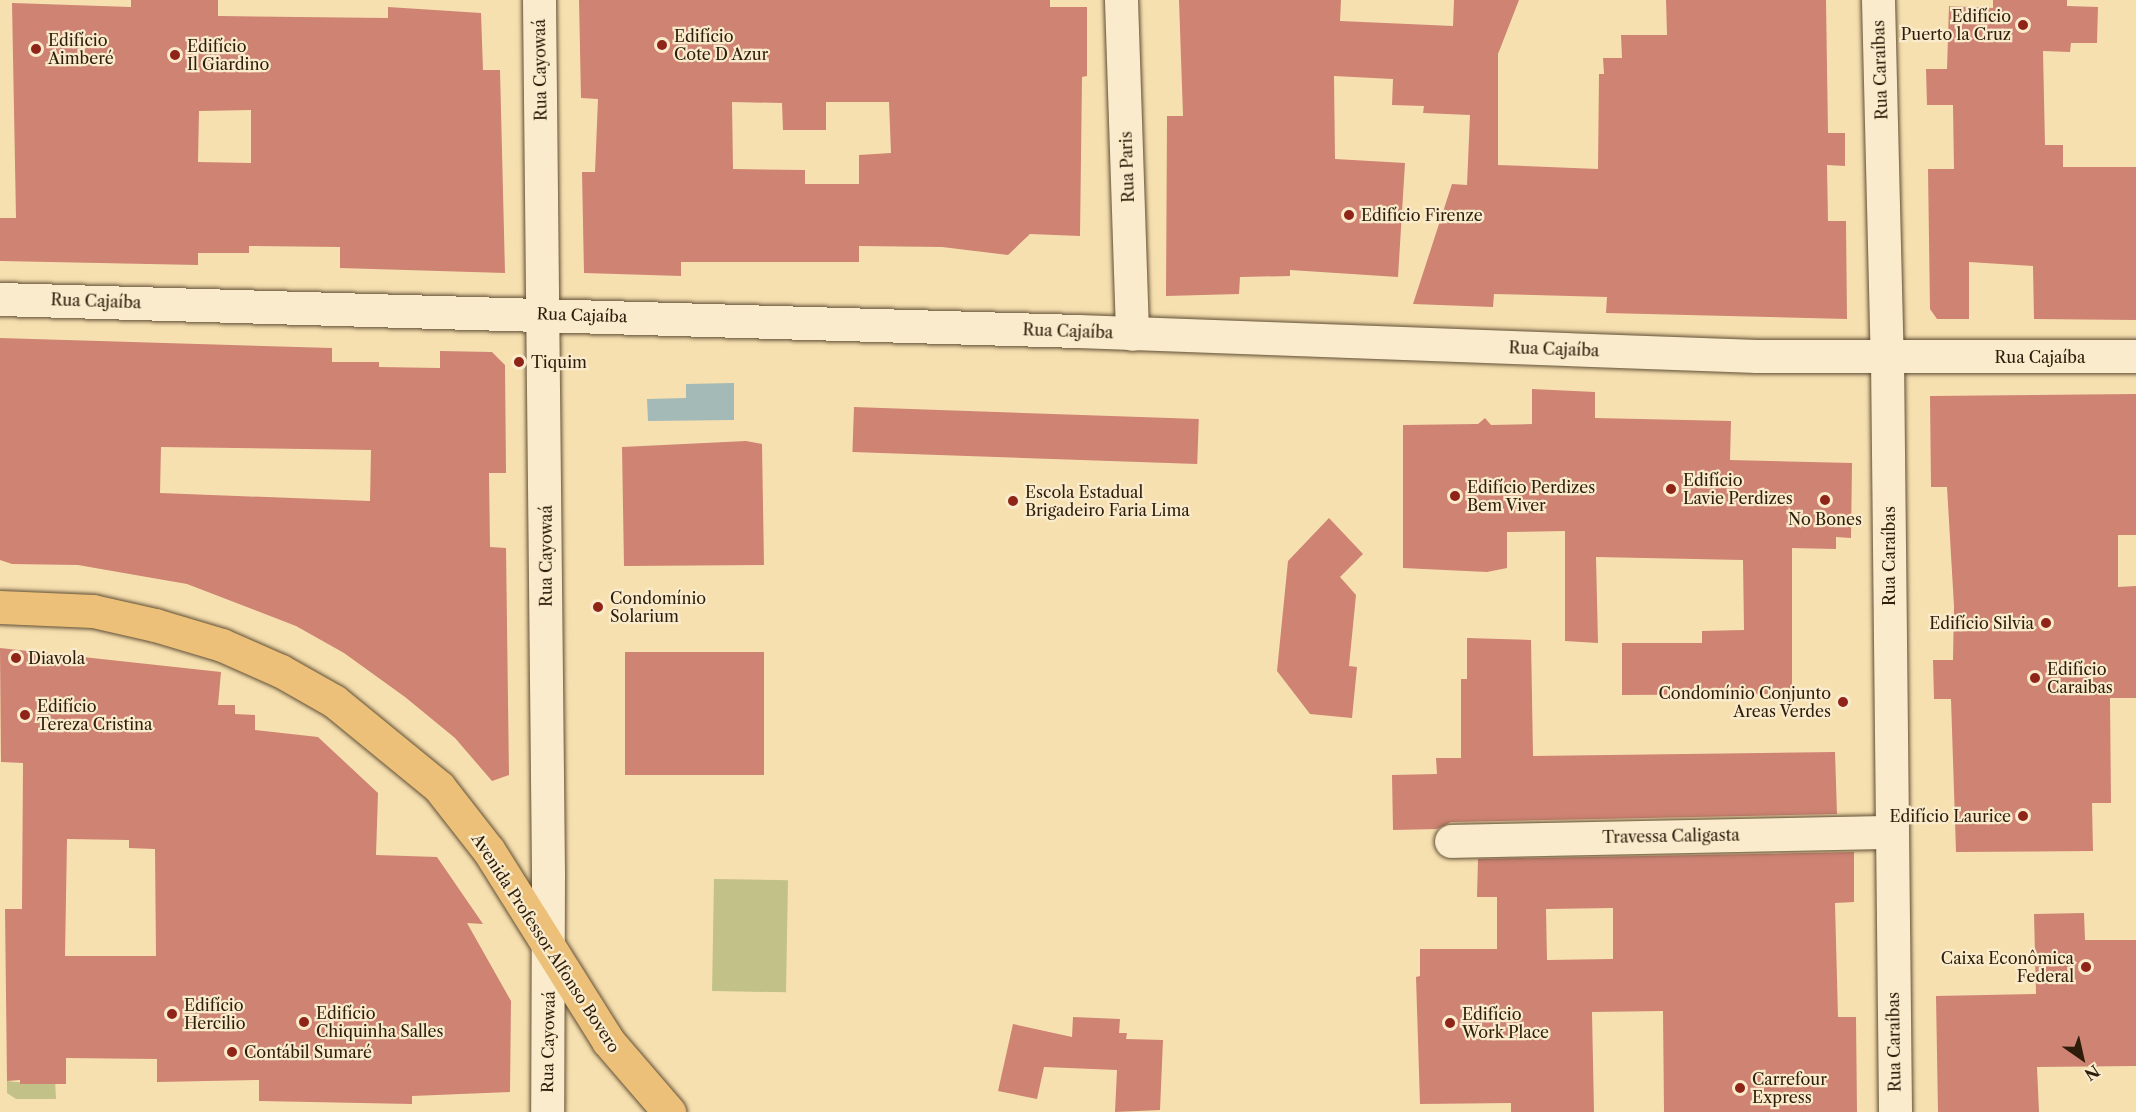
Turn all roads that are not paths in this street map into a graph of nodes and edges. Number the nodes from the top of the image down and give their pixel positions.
1 (539, 0) edge
2 (1121, 0) edge
3 (1878, 0) edge
4 (0, 298) edge
5 (544, 314) junction
6 (1132, 334) junction
7 (2136, 356) edge
8 (1887, 358) junction
9 (0, 608) edge
10 (1892, 832) junction
11 (1451, 841) dead end
12 (549, 945) junction
13 (547, 1112) edge
14 (669, 1112) edge
15 (1894, 1112) edge

1 - 5 street, Rua Cayowaá
2 - 6 street, Rua Paris
3 - 8 street, Rua Caraíbas
4 - 5 street, Rua Cajaíba
5 - 6 street, Rua Cajaíba
5 - 12 street, Rua Cayowaá
6 - 8 street, Rua Cajaíba
7 - 8 street, Rua Cajaíba
8 - 10 street, Rua Caraíbas
9 - 12 main road, Avenida Professor Alfonso Bovero
10 - 11 street, Travessa Caligasta
10 - 15 street, Rua Caraíbas
12 - 13 street, Rua Cayowaá
12 - 14 main road, Avenida Professor Alfonso Bovero

